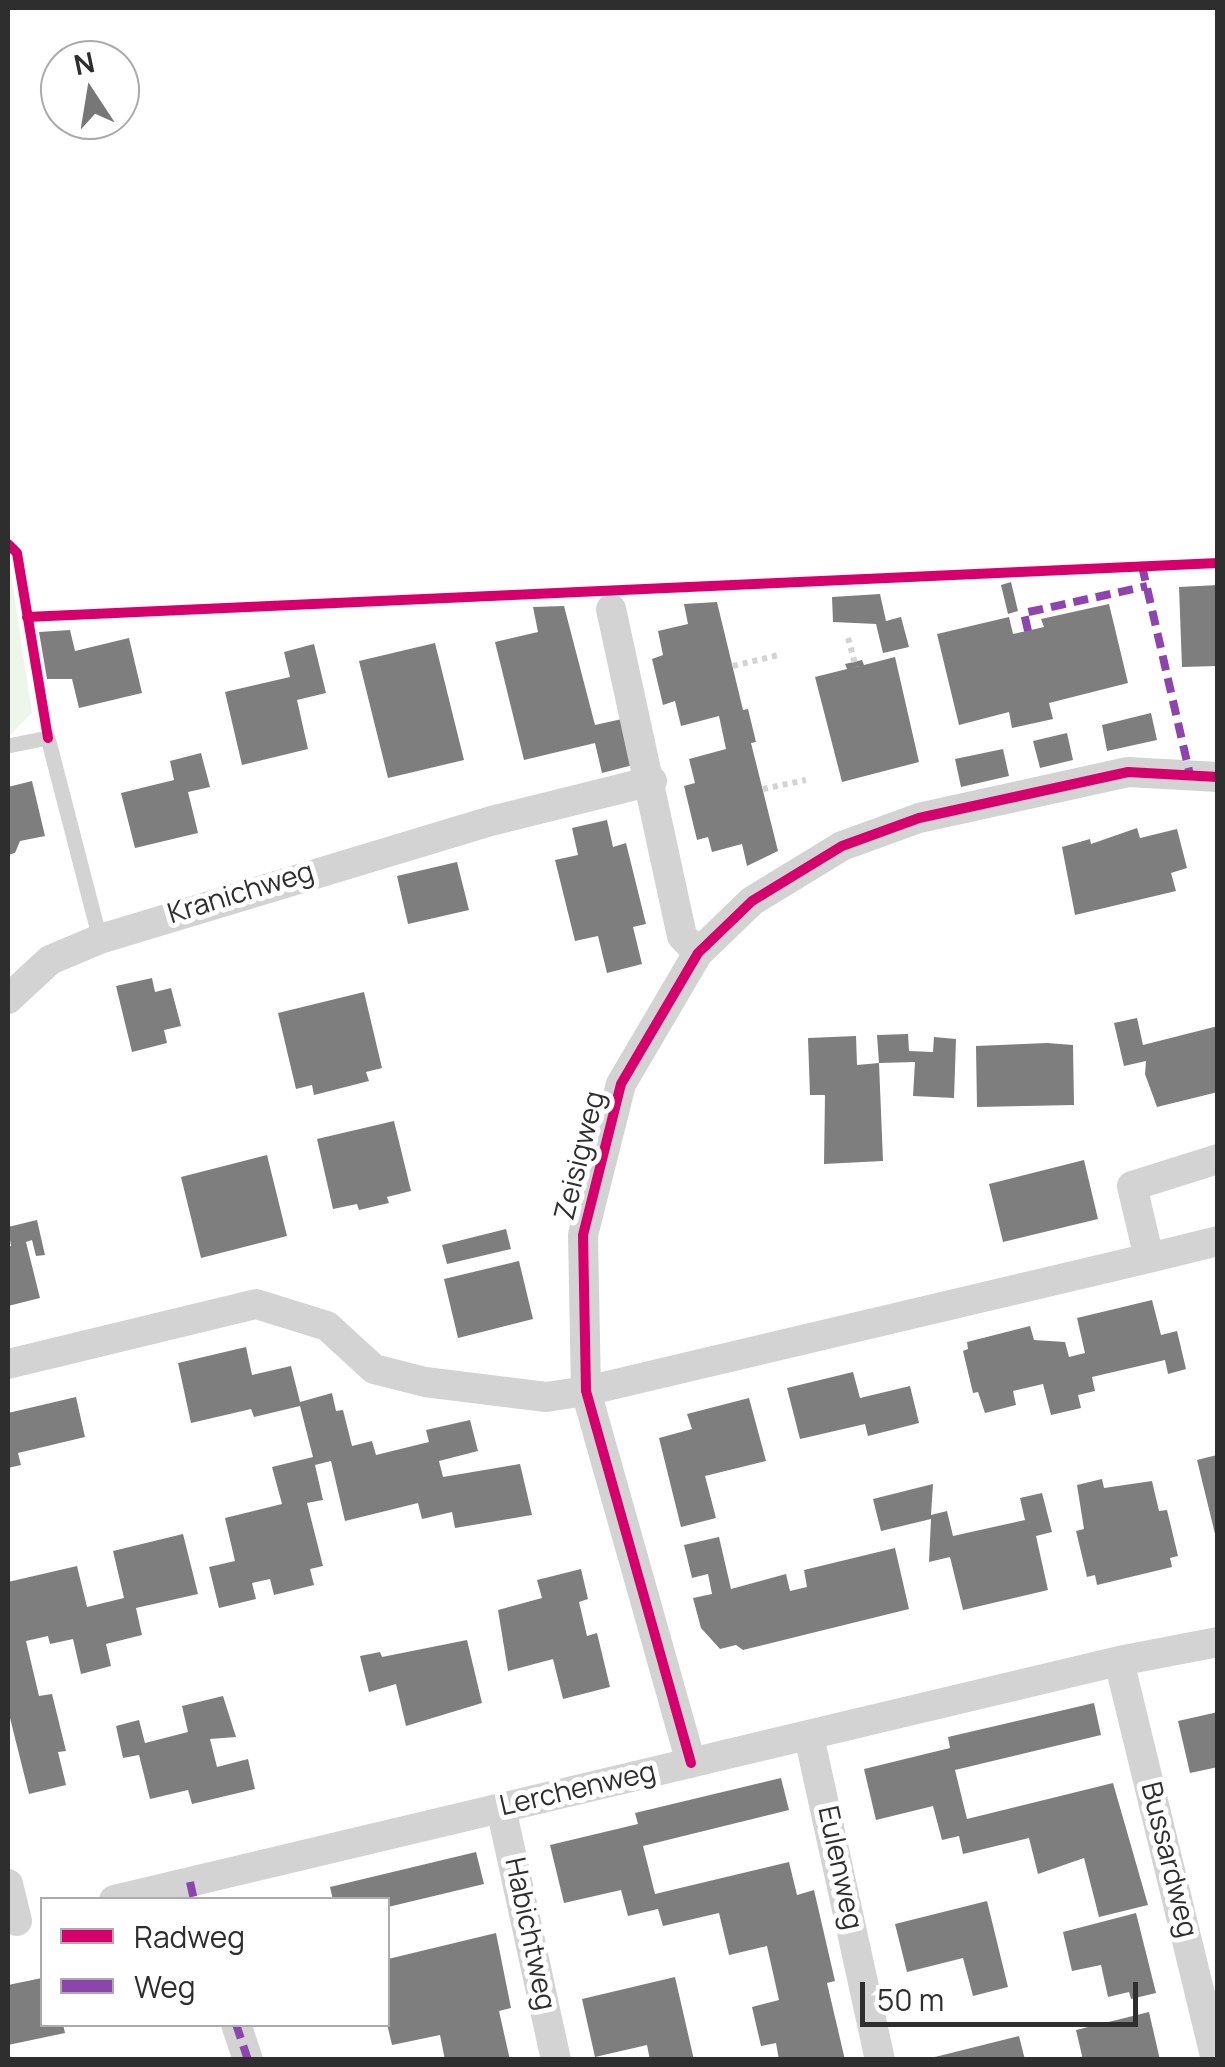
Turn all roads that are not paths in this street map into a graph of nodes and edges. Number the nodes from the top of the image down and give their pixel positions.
1 (612, 609) dead end
2 (8, 746) edge
3 (1218, 777) edge
4 (652, 781) junction
5 (100, 939) junction
6 (698, 953) junction
7 (8, 1000) edge
8 (1218, 1159) edge
9 (1218, 1241) edge
10 (1149, 1258) junction
11 (8, 1364) edge
12 (586, 1390) junction
13 (1218, 1642) edge
14 (1119, 1661) junction
15 (809, 1736) junction
16 (690, 1763) junction
17 (501, 1808) junction
18 (8, 1884) edge
19 (192, 1891) edge
20 (140, 1897) edge
21 (22, 1920) edge
22 (237, 2027) edge
23 (248, 2060) edge
24 (556, 2060) edge
25 (880, 2060) edge
26 (1216, 2060) edge

1 - 4 street
2 - 5 lane
3 - 6 street, Zeisigweg
4 - 5 street, Kranichweg
4 - 6 street
5 - 7 street, Kranichweg
6 - 12 street, Zeisigweg
8 - 10 street
9 - 10 street
10 - 12 street
11 - 12 street
12 - 16 street, Zeisigweg
13 - 14 street, Lerchenweg
14 - 15 street, Lerchenweg
14 - 26 street, Bussardweg
15 - 16 street, Lerchenweg
15 - 25 street, Eulenweg
16 - 17 street, Lerchenweg
17 - 19 street, Lerchenweg
17 - 24 street, Habichtweg
18 - 21 street
19 - 20 street, Lerchenweg
22 - 23 street

